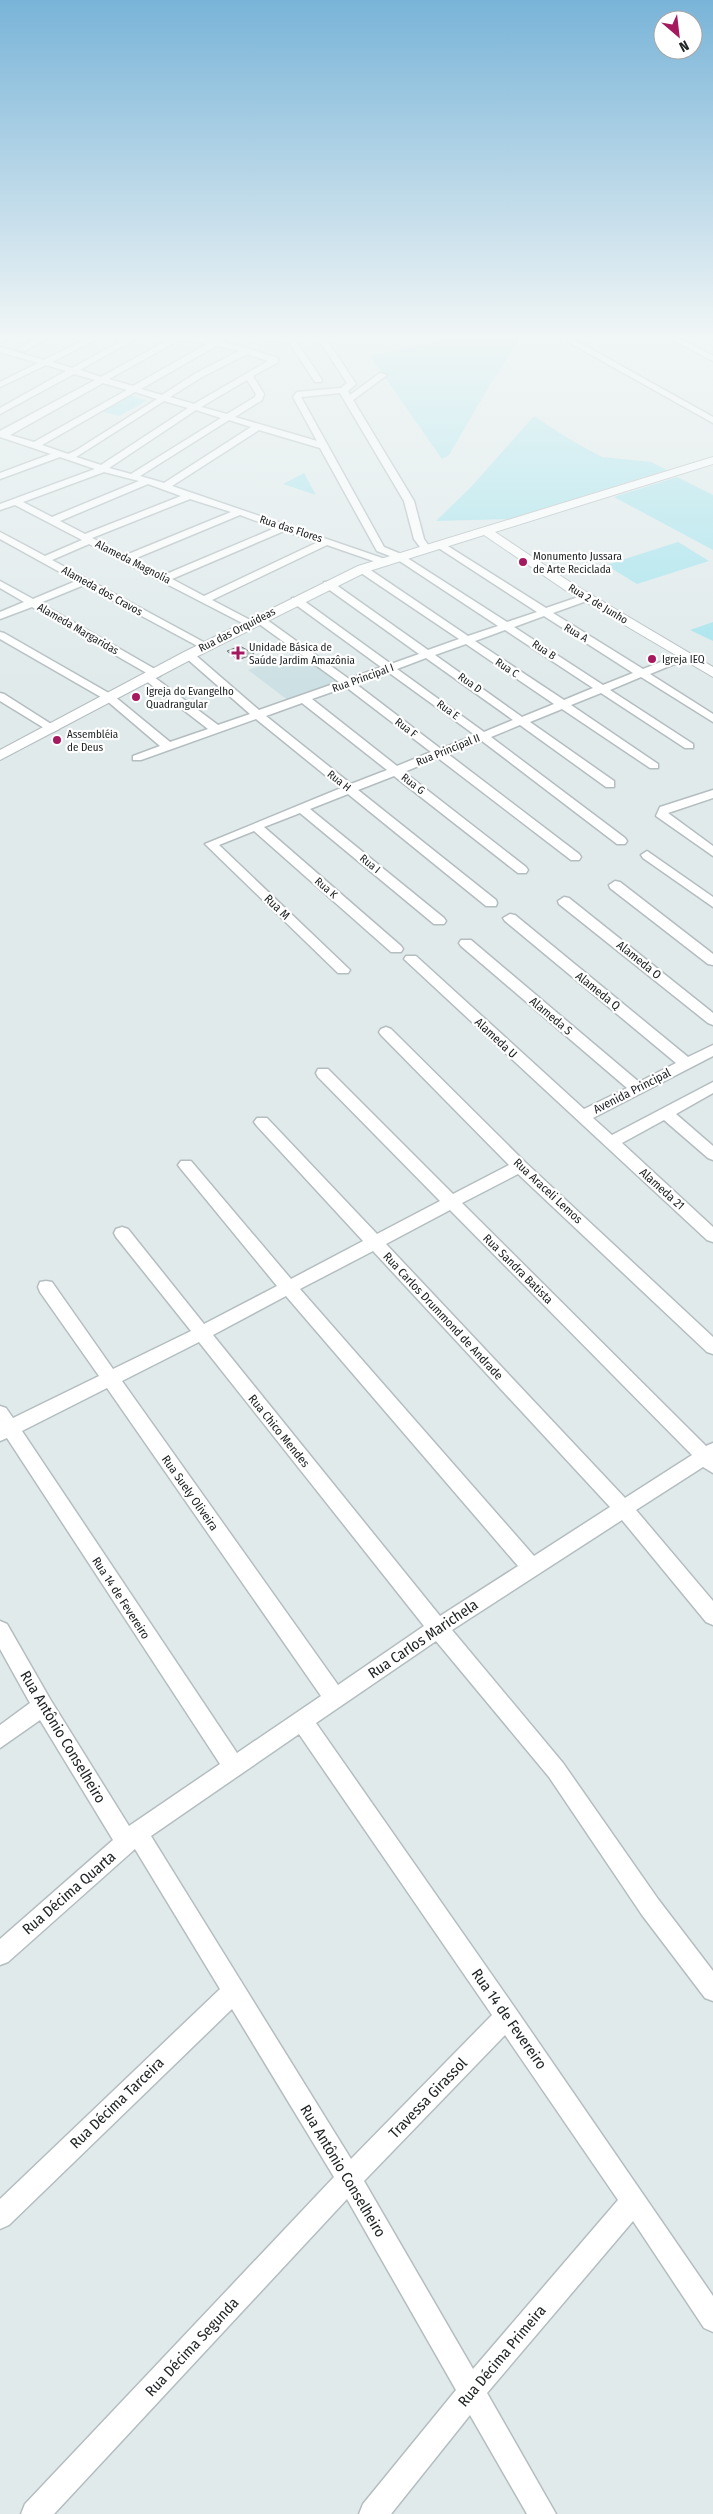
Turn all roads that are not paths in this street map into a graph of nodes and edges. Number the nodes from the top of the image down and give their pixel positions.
1 (50, 451) edge
2 (81, 451) edge
3 (129, 451) edge
4 (173, 451) edge
5 (220, 451) edge
6 (327, 451) edge
7 (379, 451) edge
8 (64, 456) junction
9 (713, 460) edge
10 (103, 468) junction
11 (0, 476) edge
12 (132, 477) junction
13 (148, 480) junction
14 (166, 487) junction
15 (191, 495) junction
16 (15, 502) junction
17 (0, 507) edge
18 (240, 512) junction
19 (53, 520) junction
20 (285, 527) junction
21 (486, 531) junction
22 (0, 535) edge
23 (88, 539) junction
24 (328, 541) junction
25 (440, 545) junction
26 (426, 549) junction
27 (398, 556) junction
28 (45, 559) junction
29 (126, 559) junction
30 (382, 561) junction
31 (362, 569) junction
32 (166, 578) junction
33 (84, 581) junction
34 (0, 584) edge
35 (328, 584) junction
36 (588, 598) junction
37 (205, 599) junction
38 (296, 600) junction
39 (33, 602) junction
40 (544, 614) junction
41 (0, 616) edge
42 (255, 622) junction
43 (508, 626) junction
44 (0, 635) edge
45 (467, 641) junction
46 (205, 648) junction
47 (430, 654) junction
48 (189, 655) junction
49 (684, 656) junction
50 (391, 668) junction
51 (642, 673) junction
52 (713, 673) edge
53 (152, 676) junction
54 (348, 683) junction
55 (602, 689) junction
56 (0, 696) edge
57 (110, 698) junction
58 (304, 699) junction
59 (561, 705) junction
60 (259, 716) junction
61 (713, 719) edge
62 (521, 721) junction
63 (52, 729) junction
64 (217, 730) junction
65 (483, 736) junction
66 (689, 746) dead end
67 (168, 747) junction
68 (438, 754) junction
69 (0, 756) edge
70 (138, 758) dead end
71 (654, 766) dead end
72 (396, 771) junction
73 (610, 784) dead end
74 (349, 789) junction
75 (707, 796) edge
76 (713, 806) edge
77 (300, 808) junction
78 (664, 810) joint
79 (255, 826) junction
80 (621, 841) dead end
81 (211, 844) joint
82 (713, 852) edge
83 (646, 855) dead end
84 (575, 857) dead end
85 (522, 870) dead end
86 (615, 885) dead end
87 (564, 901) dead end
88 (491, 903) dead end
89 (713, 903) edge
90 (510, 918) dead end
91 (439, 920) dead end
92 (466, 943) dead end
93 (396, 949) dead end
94 (411, 959) dead end
95 (713, 961) edge
96 (344, 970) dead end
97 (713, 1020) edge
98 (386, 1032) dead end
99 (713, 1050) edge
100 (686, 1064) junction
101 (324, 1073) dead end
102 (637, 1088) junction
103 (713, 1088) edge
104 (665, 1113) junction
105 (582, 1117) junction
106 (262, 1122) dead end
107 (610, 1142) junction
108 (713, 1154) edge
109 (186, 1165) dead end
110 (520, 1166) junction
111 (451, 1202) junction
112 (122, 1233) dead end
113 (713, 1236) edge
114 (373, 1242) junction
115 (46, 1287) dead end
116 (288, 1287) junction
117 (200, 1334) junction
118 (713, 1346) edge
119 (110, 1379) junction
120 (4, 1424) edge
121 (710, 1457) edge
122 (624, 1508) junction
123 (532, 1567) junction
124 (713, 1616) edge
125 (438, 1628) junction
126 (0, 1630) edge
127 (335, 1698) junction
128 (43, 1706) junction
129 (302, 1721) junction
130 (0, 1738) edge
131 (234, 1767) junction
132 (132, 1837) junction
133 (0, 1954) edge
134 (713, 1990) edge
135 (234, 1991) junction
136 (507, 2016) junction
137 (349, 2179) junction
138 (634, 2200) junction
139 (0, 2216) edge
140 (713, 2319) edge
141 (470, 2393) junction
142 (35, 2514) edge
143 (373, 2514) edge
144 (542, 2514) edge

1 - 8 street, Rua das Flores
2 - 8 street
3 - 10 street
4 - 12 street
5 - 14 street
6 - 27 street
7 - 26 street
8 - 10 street, Rua das Flores
8 - 11 street
9 - 21 street, Rua das Orquideas
10 - 12 street, Rua das Flores
10 - 16 street
12 - 13 street, Rua das Flores
13 - 14 street, Rua das Flores
13 - 19 street
14 - 15 street, Rua das Flores
15 - 18 street, Rua das Flores
15 - 23 street
16 - 17 street
16 - 19 street, Alameda Magnolia
18 - 20 street, Rua das Flores
18 - 29 street
19 - 23 street, Alameda Magnolia
20 - 24 street, Rua das Flores
20 - 32 street
21 - 25 street, Rua das Orquideas
21 - 36 street, Rua 2 de Junho
22 - 28 street, Alameda dos Cravos
23 - 28 street
23 - 29 street, Alameda Magnolia
24 - 30 street, Rua das Flores
24 - 37 street
25 - 26 street, Rua das Orquideas
25 - 40 street, Rua A
26 - 27 street, Rua das Orquideas
27 - 30 street, Rua das Orquideas
27 - 43 street, Rua B
28 - 33 street, Alameda dos Cravos
29 - 32 street, Alameda Magnolia
30 - 31 street, Rua das Orquideas
31 - 35 street, Rua das Orquideas
31 - 45 street, Rua C
32 - 37 street, Alameda Magnolia
33 - 39 street
33 - 46 street, Alameda dos Cravos
34 - 39 street, Alameda Margaridas
35 - 38 street, Rua das Orquideas
35 - 47 street, Rua D
36 - 40 street, Rua Principal I
36 - 49 street, Rua 2 de Junho
37 - 42 street, Alameda Magnolia
38 - 42 street, Rua das Orquideas
38 - 50 street, Rua E
39 - 41 street
39 - 53 street, Alameda Margaridas
40 - 43 street, Rua Principal I
40 - 51 street, Rua A
42 - 46 street, Rua das Orquideas
42 - 54 street, Rua F
43 - 45 street, Rua Principal I
43 - 55 street, Rua B
44 - 57 street
45 - 47 street, Rua Principal I
45 - 59 street, Rua C
46 - 48 street, Rua das Orquideas
47 - 50 street, Rua Principal I
47 - 62 street, Rua D
48 - 53 street, Rua das Orquideas
48 - 60 street, Rua H
49 - 51 street, Rua Principal II
49 - 52 street, Rua 2 de Junho
50 - 54 street, Rua Principal I
50 - 65 street, Rua E
51 - 55 street, Rua Principal II
51 - 61 street, Rua A
53 - 57 street, Rua das Orquideas
53 - 64 street, Alameda Margaridas
54 - 58 street, Rua Principal I
54 - 68 street, Rua F
55 - 59 street, Rua Principal II
55 - 66 street, Rua B
56 - 63 street
57 - 63 street, Rua das Orquideas
57 - 67 street
58 - 60 street, Rua Principal I
58 - 72 street, Rua G
59 - 62 street, Rua Principal II
59 - 71 street, Rua C
60 - 64 street, Rua Principal I
60 - 74 street, Rua H
62 - 65 street, Rua Principal II
62 - 73 street, Rua D
63 - 69 street, Rua das Orquideas
64 - 67 street, Rua Principal I
65 - 68 street, Rua Principal II
65 - 80 street, Rua E
67 - 70 street, Rua Principal I
68 - 72 street, Rua Principal II
68 - 84 street, Rua F
72 - 74 street, Rua Principal II
72 - 85 street, Rua G
74 - 77 street, Rua Principal II
74 - 88 street, Rua H
75 - 76 street
75 - 78 street
77 - 79 street, Rua Principal II
77 - 91 street, Rua I
78 - 82 street
79 - 81 street, Rua Principal II
79 - 93 street, Rua K
81 - 96 street, Rua M
83 - 89 street
86 - 95 street
87 - 97 street, Alameda O
90 - 100 street, Alameda Q
92 - 102 street, Alameda S
94 - 105 street, Alameda U
98 - 110 street, Rua Araceli Lemos
99 - 100 street, Avenida Principal
100 - 102 street, Avenida Principal
101 - 111 street, Rua Sandra Batista
102 - 105 street, Avenida Principal
103 - 104 street
104 - 107 street
104 - 108 street
105 - 107 street, Avenida Principal
106 - 114 street, Rua Carlos Drummond de Andrade
107 - 113 street, Alameda 21
109 - 116 street
110 - 111 street
110 - 118 street, Rua Araceli Lemos
111 - 114 street
111 - 121 street, Rua Sandra Batista
112 - 117 street, Rua Chico Mendes
114 - 116 street
114 - 122 street, Rua Carlos Drummond de Andrade
115 - 119 street, Rua Suely Oliveira
116 - 117 street
116 - 123 street
117 - 119 street
117 - 125 street, Rua Chico Mendes
119 - 120 street
119 - 127 street, Rua Suely Oliveira
120 - 131 street, Rua 14 de Fevereiro
121 - 122 street, Rua Carlos Marichela
122 - 123 street, Rua Carlos Marichela
122 - 124 street
123 - 125 street, Rua Carlos Marichela
125 - 127 street, Rua Carlos Marichela
125 - 134 street
126 - 128 street, Rua Antônio Conselheiro
127 - 129 street, Rua Carlos Marichela
128 - 130 street
128 - 132 street, Rua Antônio Conselheiro
129 - 131 street, Rua Carlos Marichela
129 - 136 street, Rua 14 de Fevereiro
131 - 132 street, Rua Carlos Marichela
132 - 133 street, Rua Décima Quarta
132 - 135 street, Rua Antônio Conselheiro
135 - 137 street, Rua Antônio Conselheiro
135 - 139 street, Rua Décima Tarceira
136 - 137 street, Travessa Girassol
136 - 138 street, Rua 14 de Fevereiro
137 - 141 street, Rua Antônio Conselheiro
137 - 142 street, Rua Décima Segunda
138 - 140 street, Rua 14 de Fevereiro
138 - 141 street, Rua Décima Primeira
141 - 143 street, Rua Décima Primeira
141 - 144 street, Rua Antônio Conselheiro

